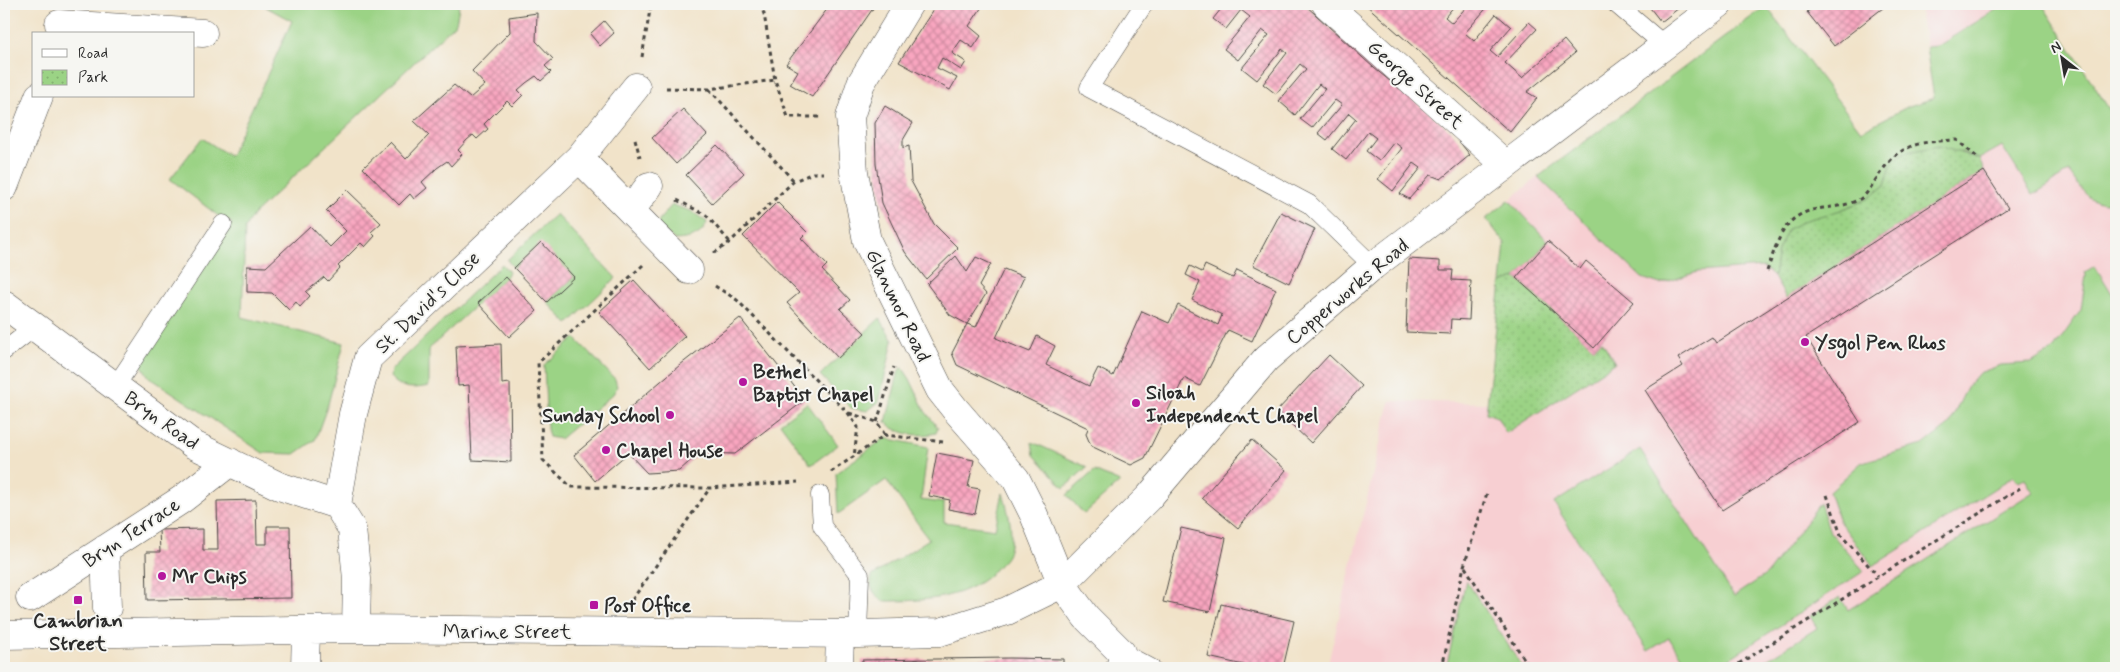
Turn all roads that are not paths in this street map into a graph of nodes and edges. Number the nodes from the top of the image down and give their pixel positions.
1 (909, 4) edge
2 (1144, 4) edge
3 (1326, 4) edge
4 (1616, 4) edge
5 (1719, 4) edge
6 (58, 21) edge
7 (191, 32) edge
8 (195, 32) edge
9 (203, 33) dead end
10 (1663, 44) junction
11 (636, 87) road end
12 (38, 98) edge
13 (579, 158) junction
14 (1506, 165) junction
15 (649, 186) road end
16 (4, 187) edge
17 (631, 210) junction
18 (224, 224) dead end
19 (1373, 266) junction
20 (689, 270) road end
21 (4, 304) edge
22 (34, 327) junction
23 (4, 351) edge
24 (115, 387) junction
25 (230, 462) junction
26 (820, 495) dead end
27 (337, 505) junction
28 (105, 549) junction
29 (1062, 584) junction
30 (30, 598) dead end
31 (107, 608) dead end
32 (1007, 611) joint
33 (356, 629) junction
34 (306, 630) junction
35 (4, 635) edge
36 (849, 635) junction
37 (1117, 660) edge
38 (305, 668) edge
39 (839, 668) edge
40 (1151, 668) edge

1 - 29 street, Glanmor Road
2 - 19 lane
3 - 14 street, George Street
4 - 10 lane
5 - 10 street, Copperworks Road
6 - 7 street
8 - 9 street
10 - 14 street, Copperworks Road
11 - 13 street, St. David's Close
12 - 16 street
13 - 17 street
13 - 27 street, St. David's Close
14 - 19 street, Copperworks Road
15 - 17 street
17 - 20 street
18 - 24 lane
19 - 29 street, Copperworks Road
21 - 22 street, Bryn Road
22 - 23 lane
22 - 24 street, Bryn Road
24 - 25 street, Bryn Road
25 - 27 street, Bryn Road
25 - 28 street, Bryn Terrace
26 - 36 lane
27 - 33 street
28 - 30 street, Bryn Terrace
28 - 31 street
29 - 32 street, Copperworks Road
29 - 37 street, Glanmor Road
32 - 36 street, Marine Street
33 - 34 street, Marine Street
33 - 36 street, Marine Street
34 - 35 street, Marine Street
34 - 38 street
36 - 39 street
37 - 40 lane

